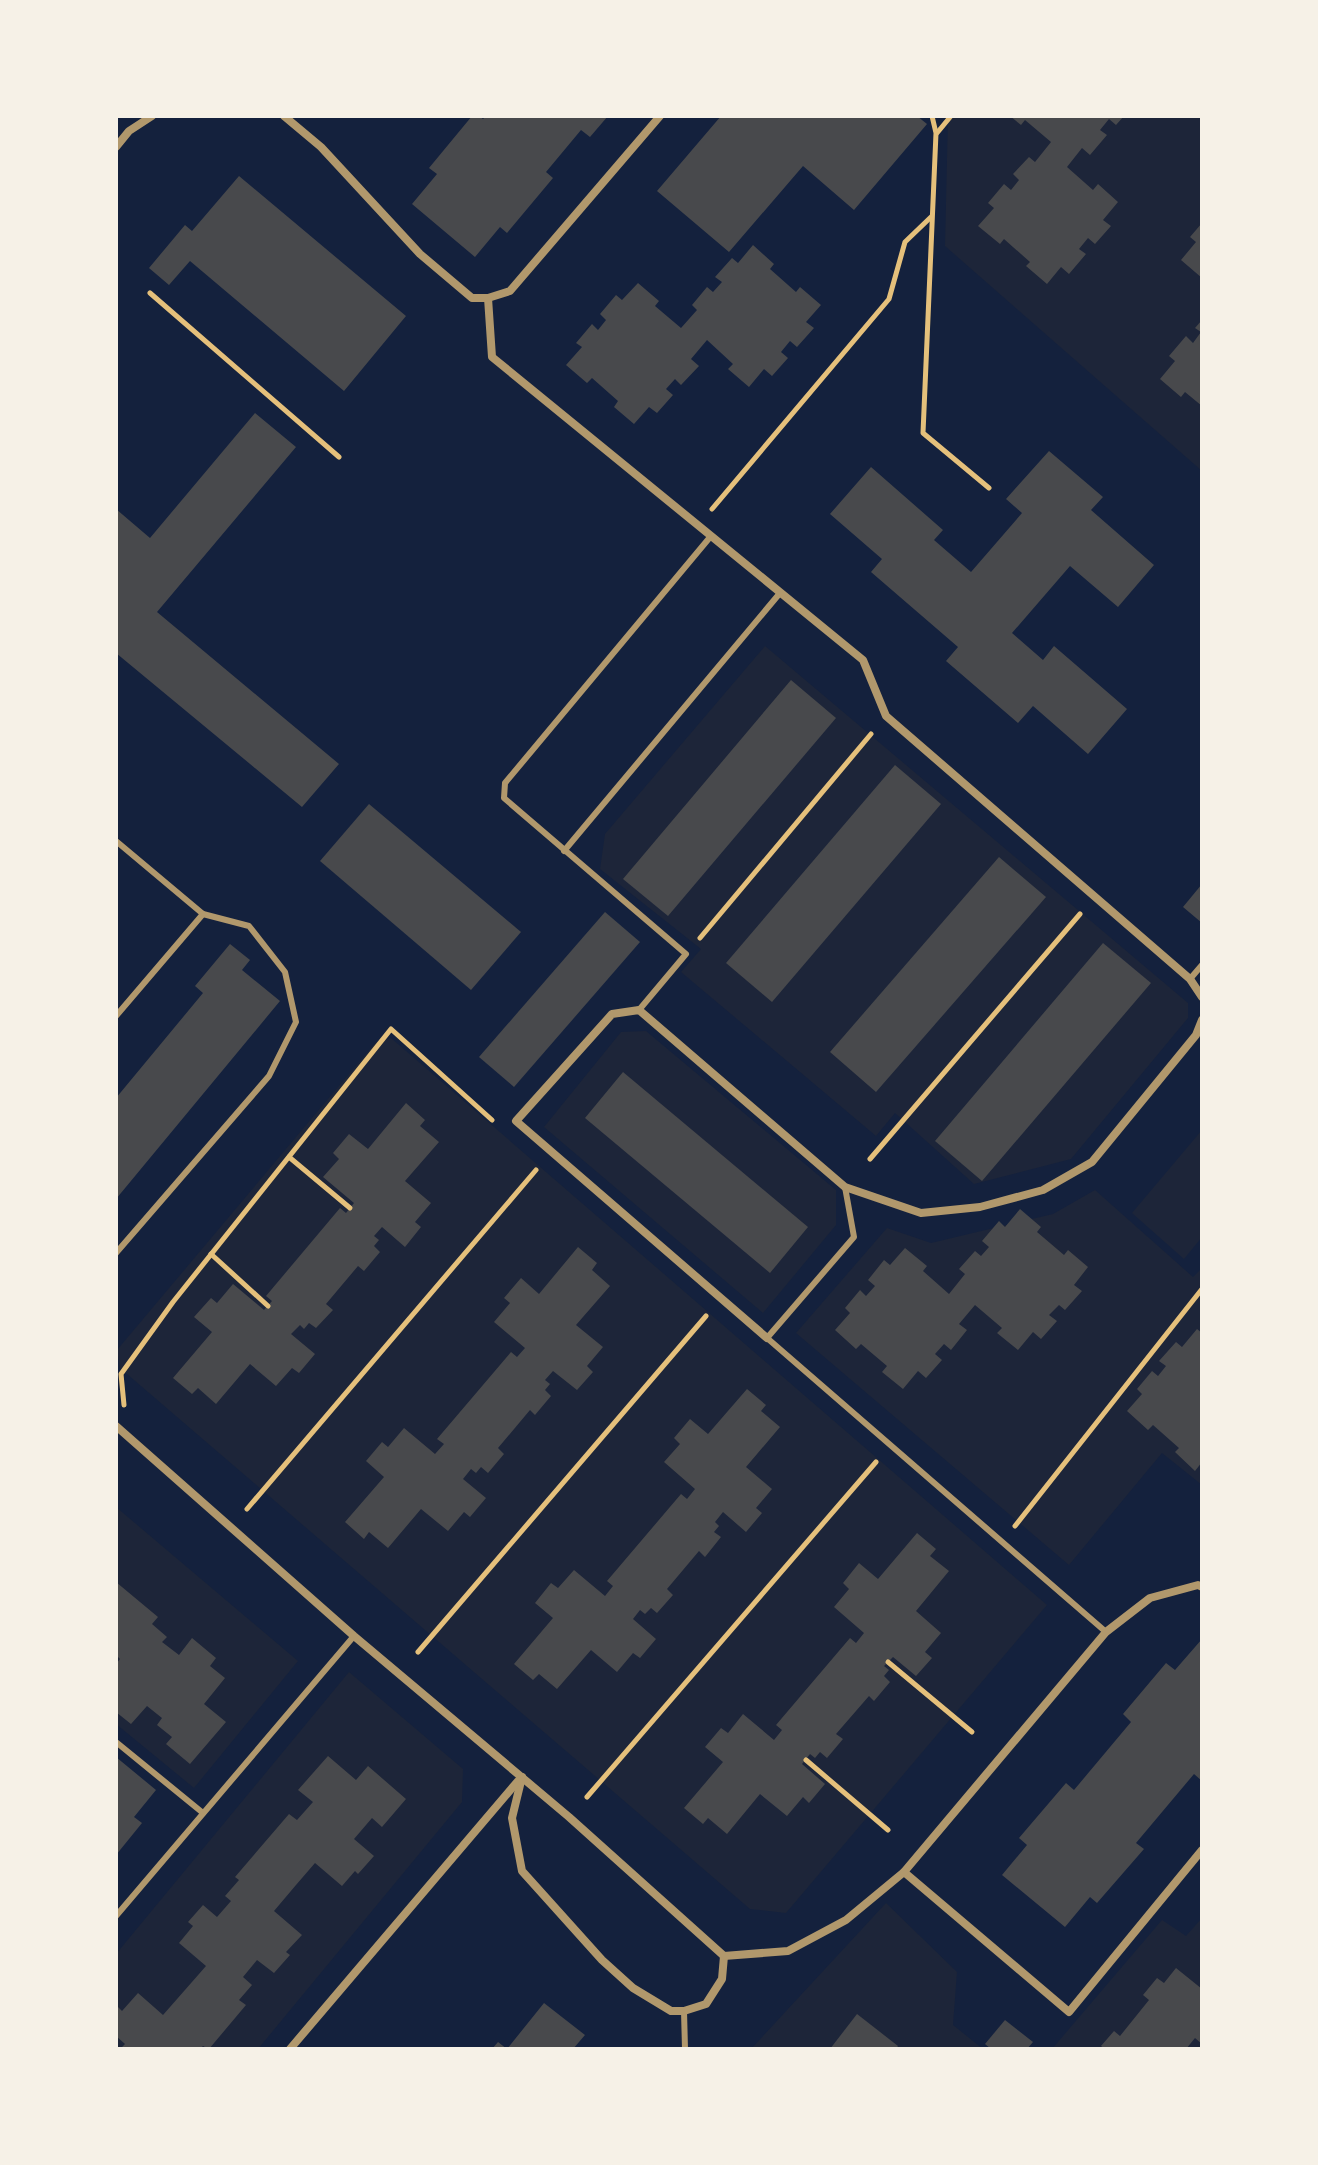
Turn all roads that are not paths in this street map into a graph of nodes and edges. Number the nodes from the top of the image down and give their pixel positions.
1 (152, 116) edge
2 (284, 116) edge
3 (660, 116) edge
4 (116, 147) edge
5 (488, 298) junction
6 (711, 536) junction
7 (780, 593) junction
8 (116, 841) edge
9 (564, 851) junction
10 (203, 914) junction
11 (1202, 965) edge
12 (1190, 979) junction
13 (1202, 997) edge
14 (639, 1010) junction
15 (116, 1016) edge
16 (1201, 1023) edge
17 (845, 1187) junction
18 (116, 1253) edge
19 (767, 1338) junction
20 (116, 1426) edge
21 (1202, 1587) edge
22 (1106, 1632) junction
23 (354, 1636) junction
24 (116, 1742) edge
25 (522, 1777) junction
26 (203, 1813) junction
27 (1202, 1850) edge
28 (904, 1872) junction
29 (116, 1916) edge
30 (724, 1956) junction
31 (684, 2011) junction
32 (290, 2049) edge
33 (685, 2049) edge

1 - 4 street
2 - 5 street
3 - 5 street
5 - 6 street
6 - 7 street
6 - 9 lane
7 - 9 lane
7 - 12 street
8 - 10 lane
9 - 14 lane
10 - 15 lane
10 - 18 lane
11 - 12 lane
12 - 13 street
14 - 17 street
14 - 19 street
16 - 17 street
17 - 19 lane
19 - 22 lane
20 - 23 street
21 - 22 street
22 - 28 street
23 - 25 street
23 - 26 lane
24 - 26 lane
25 - 30 street
25 - 31 street
25 - 32 street
26 - 29 lane
27 - 28 street
28 - 30 street
30 - 31 street
31 - 33 lane

